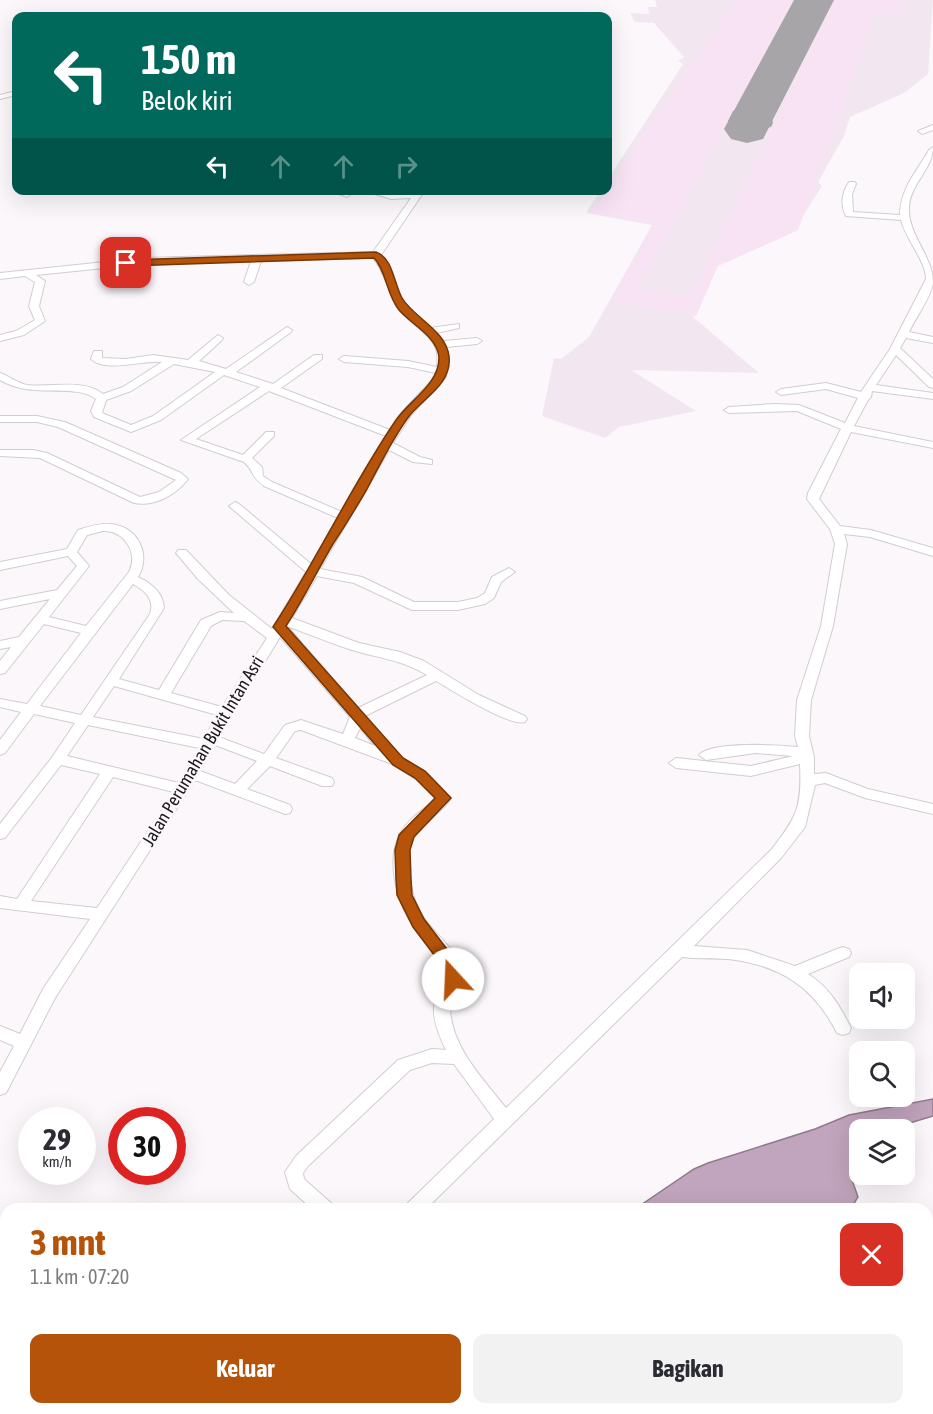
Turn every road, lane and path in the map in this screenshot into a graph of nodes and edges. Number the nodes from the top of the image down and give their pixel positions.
1 (933, 128) edge
2 (922, 131) dead end
3 (933, 150) edge
4 (852, 184) dead end
5 (387, 195) edge
6 (400, 195) edge
7 (418, 195) edge
8 (391, 196) junction
9 (408, 208) junction
10 (905, 218) junction
11 (376, 255) junction
12 (256, 258) junction
13 (29, 272) junction
14 (0, 276) edge
15 (249, 282) dead end
16 (455, 326) dead end
17 (287, 330) dead end
18 (428, 331) junction
19 (901, 334) junction
20 (0, 338) edge
21 (219, 338) dead end
22 (933, 339) edge
23 (477, 342) dead end
24 (441, 344) junction
25 (118, 348) dead end
26 (895, 349) junction
27 (98, 353) dead end
28 (318, 357) dead end
29 (344, 359) dead end
30 (115, 362) junction
31 (170, 362) junction
32 (191, 363) junction
33 (225, 371) junction
34 (443, 371) junction
35 (0, 376) edge
36 (933, 385) edge
37 (272, 387) junction
38 (781, 392) dead end
39 (868, 392) junction
40 (933, 396) edge
41 (102, 398) junction
42 (729, 410) dead end
43 (0, 418) edge
44 (850, 429) junction
45 (270, 434) dead end
46 (389, 439) junction
47 (933, 445) edge
48 (0, 453) edge
49 (245, 459) junction
50 (428, 462) dead end
51 (235, 506) dead end
52 (345, 517) junction
53 (836, 529) junction
54 (70, 552) junction
55 (933, 552) edge
56 (182, 553) dead end
57 (0, 566) edge
58 (312, 571) junction
59 (509, 572) dead end
60 (130, 578) junction
61 (62, 593) junction
62 (0, 605) edge
63 (245, 617) junction
64 (41, 619) junction
65 (279, 627) junction
66 (89, 631) junction
67 (22, 640) junction
68 (0, 645) edge
69 (0, 670) edge
70 (437, 675) junction
71 (112, 681) junction
72 (163, 695) junction
73 (0, 703) edge
74 (31, 709) junction
75 (225, 713) junction
76 (357, 718) junction
77 (520, 719) dead end
78 (85, 720) junction
79 (347, 741) junction
80 (209, 742) junction
81 (0, 750) edge
82 (706, 755) dead end
83 (806, 755) junction
84 (58, 759) junction
85 (267, 760) junction
86 (398, 762) junction
87 (676, 763) dead end
88 (108, 772) junction
89 (192, 773) junction
90 (327, 782) dead end
91 (808, 783) junction
92 (183, 789) junction
93 (238, 790) junction
94 (285, 809) dead end
95 (933, 809) edge
96 (0, 834) edge
97 (0, 902) edge
98 (20, 906) junction
99 (101, 914) junction
100 (679, 951) junction
101 (843, 953) dead end
102 (792, 974) junction
103 (843, 1028) dead end
104 (0, 1033) edge
105 (25, 1043) junction
106 (458, 1057) junction
107 (0, 1088) edge
108 (505, 1120) junction
109 (319, 1203) edge
110 (420, 1203) edge

1 - 2 street
3 - 10 street
4 - 10 street
5 - 8 street
6 - 8 street
7 - 9 street
8 - 9 street
9 - 11 street
10 - 19 street
11 - 12 street
11 - 18 street
12 - 13 street
12 - 15 street
13 - 14 street
13 - 20 street
16 - 18 street
17 - 33 street
18 - 24 street
19 - 22 street
19 - 26 street
21 - 32 street
23 - 24 street
24 - 34 street
25 - 30 street
26 - 36 street
26 - 39 street
27 - 30 street
28 - 37 street
29 - 34 street
30 - 31 street
31 - 32 street
31 - 41 street
32 - 33 street
33 - 37 street
33 - 41 street
34 - 46 street, Jalan Perumahan Bukit Intan Asri
35 - 41 street
37 - 46 street
37 - 49 street
38 - 39 street
39 - 40 street
39 - 44 street
42 - 44 street
43 - 48 street
44 - 47 street
44 - 53 street
45 - 49 street
46 - 50 street
46 - 52 street, Jalan Perumahan Bukit Intan Asri
49 - 52 street
51 - 58 street
52 - 58 street, Jalan Perumahan Bukit Intan Asri
53 - 55 street
53 - 83 street
54 - 57 street
54 - 60 street
54 - 61 street
56 - 63 street
58 - 59 street
58 - 65 street, Jalan Perumahan Bukit Intan Asri
60 - 66 street
60 - 71 street
61 - 62 street
61 - 64 street
63 - 65 street
63 - 72 street
64 - 66 street
64 - 67 street
65 - 70 street
65 - 75 street, Jalan Perumahan Bukit Intan Asri
65 - 76 street
66 - 74 street
67 - 68 street
67 - 69 street
70 - 76 street
70 - 77 street
71 - 72 street
71 - 78 street
72 - 75 street
73 - 74 street
74 - 78 street
74 - 81 street
75 - 80 street, Jalan Perumahan Bukit Intan Asri
76 - 79 street
76 - 86 street
78 - 80 street
78 - 84 street
79 - 85 street
79 - 86 street
80 - 85 street
80 - 89 street, Jalan Perumahan Bukit Intan Asri
82 - 83 street
83 - 87 street
83 - 91 street
84 - 88 street
84 - 96 street
85 - 90 street
85 - 93 street
86 - 106 street
88 - 92 street
88 - 98 street
89 - 92 street, Jalan Perumahan Bukit Intan Asri
89 - 93 street
91 - 95 street
91 - 100 street
92 - 99 street, Jalan Perumahan Bukit Intan Asri
93 - 94 street
97 - 98 street
98 - 99 street
99 - 105 street, Jalan Perumahan Bukit Intan Asri
100 - 102 street
100 - 108 street
101 - 102 street
102 - 103 street
104 - 105 street
105 - 107 street, Jalan Perumahan Bukit Intan Asri
106 - 108 street
106 - 109 street
108 - 110 street

